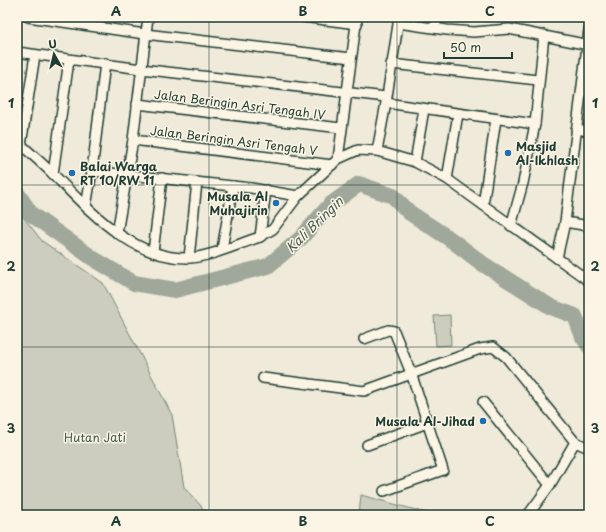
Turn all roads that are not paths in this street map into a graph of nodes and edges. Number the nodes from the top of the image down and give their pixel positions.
1 (28, 17) edge
2 (148, 17) edge
3 (303, 17) edge
4 (437, 17) edge
5 (357, 20) edge
6 (398, 20) edge
7 (435, 28) junction
8 (589, 30) edge
9 (145, 34) junction
10 (544, 35) junction
11 (588, 45) edge
12 (17, 52) edge
13 (35, 55) junction
14 (351, 58) junction
15 (69, 60) junction
16 (105, 63) junction
17 (392, 64) junction
18 (141, 69) junction
19 (538, 80) junction
20 (585, 89) edge
21 (347, 93) junction
22 (386, 100) junction
23 (137, 104) junction
24 (424, 108) junction
25 (458, 114) junction
26 (496, 119) junction
27 (535, 124) junction
28 (341, 128) junction
29 (576, 129) junction
30 (589, 130) edge
31 (133, 140) junction
32 (19, 143) edge
33 (377, 151) junction
34 (335, 162) junction
35 (415, 162) junction
36 (92, 171) junction
37 (53, 174) junction
38 (127, 174) junction
39 (162, 178) junction
40 (448, 179) junction
41 (197, 182) junction
42 (233, 186) junction
43 (266, 190) junction
44 (298, 196) junction
45 (483, 205) junction
46 (86, 207) junction
47 (565, 222) junction
48 (511, 226) junction
49 (589, 226) edge
50 (117, 233) junction
51 (260, 237) junction
52 (222, 249) junction
53 (153, 252) junction
54 (189, 258) junction
55 (557, 258) junction
56 (589, 281) edge
57 (364, 339) dead end
58 (412, 373) junction
59 (262, 378) dead end
60 (483, 402) dead end
61 (427, 423) junction
62 (575, 442) junction
63 (367, 445) dead end
64 (589, 448) edge
65 (550, 485) junction
66 (384, 492) dead end
67 (528, 515) edge

1 - 9 street
2 - 9 street
3 - 5 street
4 - 7 street
5 - 14 street
6 - 7 street
6 - 17 street
7 - 10 street
8 - 11 street
9 - 14 street
9 - 18 street
10 - 11 street
10 - 19 street
11 - 20 street
12 - 13 street
13 - 15 street
13 - 32 street
14 - 21 street
15 - 16 street
15 - 37 street
16 - 18 street
16 - 36 street
17 - 19 street
17 - 22 street
18 - 21 street
18 - 23 street
19 - 27 street
20 - 29 street
21 - 22 street
21 - 28 street
22 - 24 street
22 - 33 street
23 - 28 street, Jalan Beringin Asri Tengah IV
23 - 31 street
24 - 25 street
24 - 35 street
25 - 26 street
25 - 40 street
26 - 27 street
26 - 45 street
27 - 48 street
28 - 34 street
29 - 30 street
29 - 47 street
31 - 34 street, Jalan Beringin Asri Tengah V
31 - 38 street
32 - 37 street
33 - 34 street
33 - 35 street
34 - 44 street
35 - 40 street
36 - 38 street
36 - 46 street
37 - 46 street
38 - 39 street
38 - 50 street
39 - 41 street
39 - 53 street
40 - 45 street
41 - 42 street
41 - 54 street
42 - 43 street
42 - 52 street
43 - 44 street
43 - 51 street
44 - 51 street
45 - 48 street
46 - 50 street
47 - 49 street
47 - 55 street
48 - 55 street
50 - 53 street
51 - 52 street
52 - 54 street
53 - 54 street
55 - 56 street
57 - 58 street
58 - 59 street
58 - 61 street
58 - 62 street
60 - 65 street
61 - 63 street
61 - 66 street
62 - 64 street
62 - 65 street
65 - 67 street

